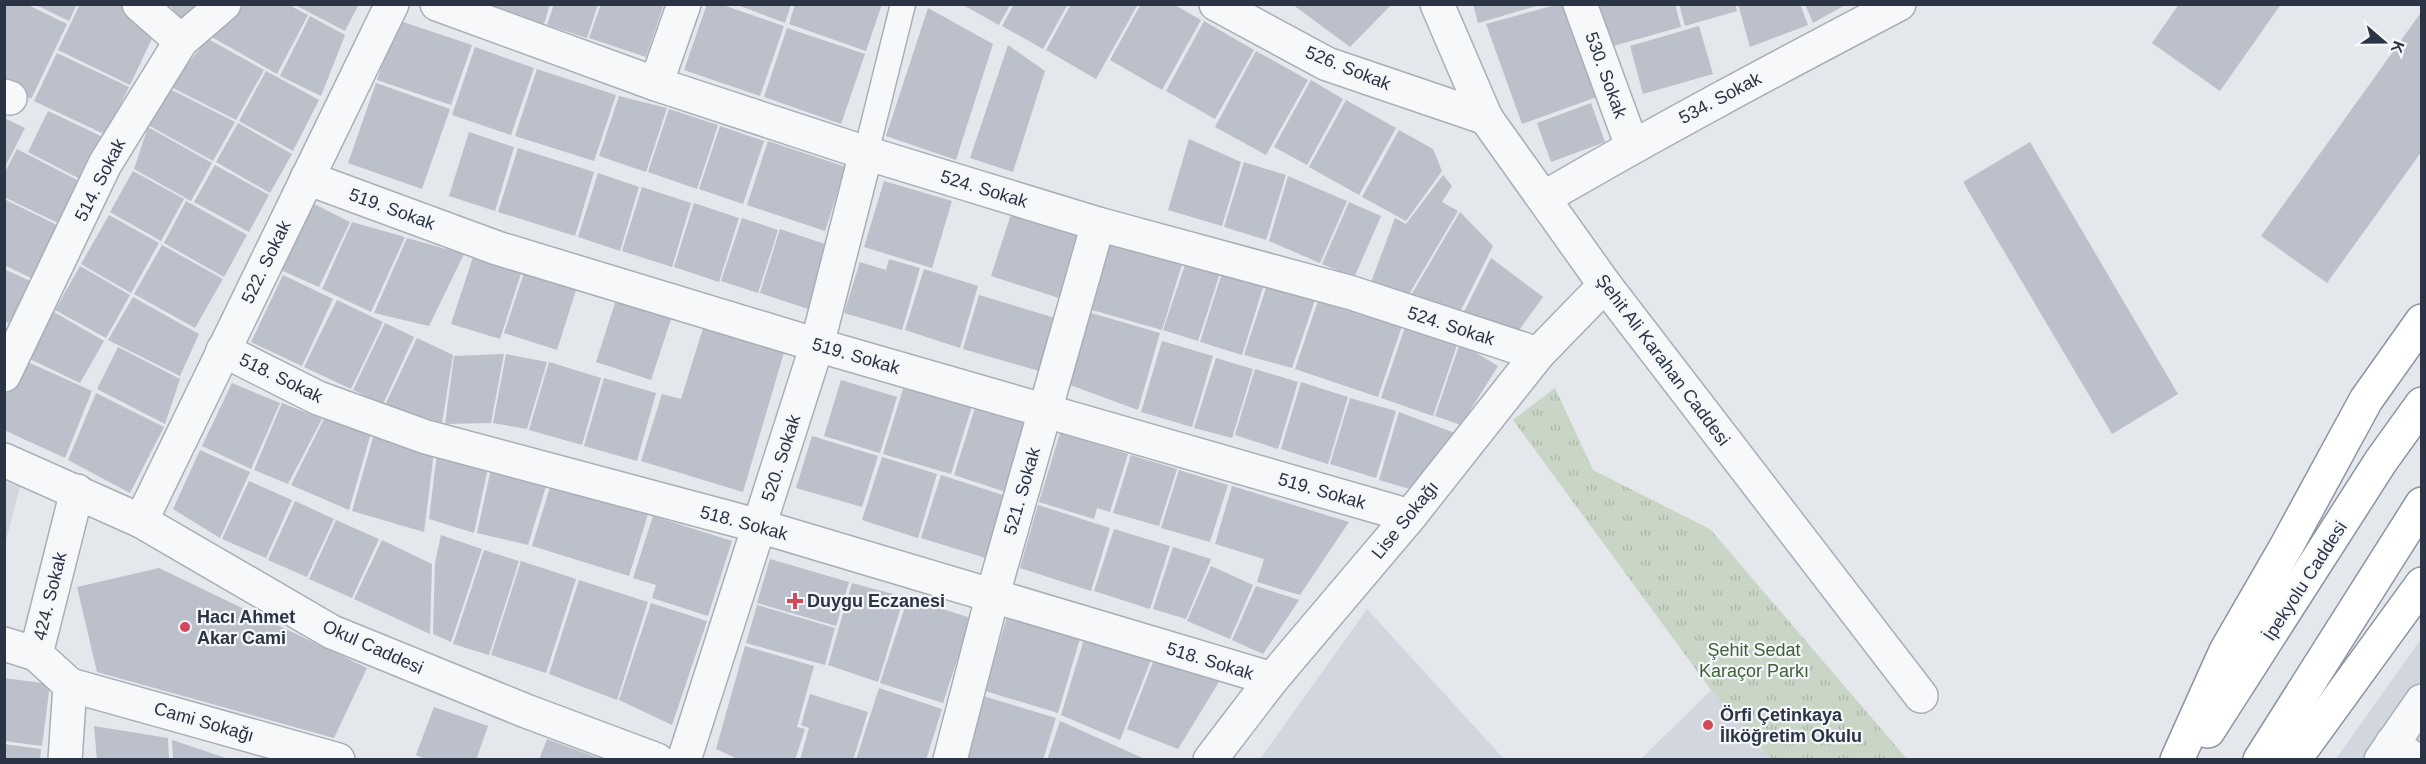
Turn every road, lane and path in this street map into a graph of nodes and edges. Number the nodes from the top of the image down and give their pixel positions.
1 (139, 4) edge
2 (224, 4) edge
3 (392, 4) edge
4 (437, 4) edge
5 (684, 4) edge
6 (903, 4) edge
7 (1216, 4) edge
8 (1437, 4) edge
9 (1580, 4) edge
10 (1899, 4) edge
11 (180, 41) junction
12 (656, 84) junction
13 (1486, 118) junction
14 (1632, 146) junction
15 (866, 153) junction
16 (307, 178) junction
17 (1544, 198) junction
18 (1098, 224) junction
19 (1605, 285) junction
20 (2421, 321) edge
21 (817, 345) junction
22 (223, 350) junction
23 (1538, 354) junction
24 (4, 375) edge
25 (2421, 404) edge
26 (1045, 410) junction
27 (4, 460) edge
28 (76, 491) junction
29 (2421, 504) edge
30 (1410, 516) junction
31 (141, 521) junction
32 (759, 526) junction
33 (2421, 584) edge
34 (993, 594) junction
35 (4, 644) edge
36 (36, 654) junction
37 (1272, 679) junction
38 (70, 685) junction
39 (1921, 696) dead end
40 (2421, 701) edge
41 (2396, 754) edge
42 (64, 759) edge
43 (338, 759) edge
44 (657, 759) edge
45 (684, 759) edge
46 (950, 759) edge
47 (1210, 759) edge
48 (2177, 759) edge
49 (2190, 759) edge
50 (2260, 759) edge
51 (2294, 759) edge

1 - 11 street
2 - 11 street, 514. Sokak
3 - 16 street, 522. Sokak
4 - 12 street, 524. Sokak
5 - 12 street
6 - 15 lane
7 - 13 street, 526. Sokak
8 - 13 street, Şehit Ali Karahan Caddesi
9 - 14 street, 530. Sokak
10 - 14 street, 534. Sokak
11 - 24 street, 514. Sokak
12 - 15 street, 524. Sokak
13 - 17 street, Şehit Ali Karahan Caddesi
14 - 17 street, 534. Sokak
15 - 18 street, 524. Sokak
15 - 21 street, 520. Sokak
16 - 21 street, 519. Sokak
16 - 22 street, 522. Sokak
17 - 19 street, Şehit Ali Karahan Caddesi
18 - 23 street, 524. Sokak
18 - 26 street, 521. Sokak
19 - 23 street, Lise Sokağı
19 - 39 street, Şehit Ali Karahan Caddesi
20 - 48 highway
21 - 26 street, 519. Sokak
21 - 32 street, 520. Sokak
22 - 31 street, 522. Sokak
22 - 32 street, 518. Sokak
23 - 30 street, Lise Sokağı
25 - 49 highway, İpekyolu Caddesi
26 - 30 street, 519. Sokak
26 - 34 street, 521. Sokak
27 - 28 street, Okul Caddesi
28 - 31 street, Okul Caddesi
28 - 36 street, 424. Sokak
29 - 50 highway
30 - 37 street, Lise Sokağı
31 - 44 street, Okul Caddesi
32 - 34 street, 518. Sokak
32 - 45 street, 520. Sokak
33 - 51 highway
34 - 37 street, 518. Sokak
34 - 46 street, 521. Sokak
35 - 36 street
36 - 38 street, 424. Sokak
37 - 47 street, Lise Sokağı
38 - 42 street
38 - 43 street, Cami Sokağı
40 - 41 street

